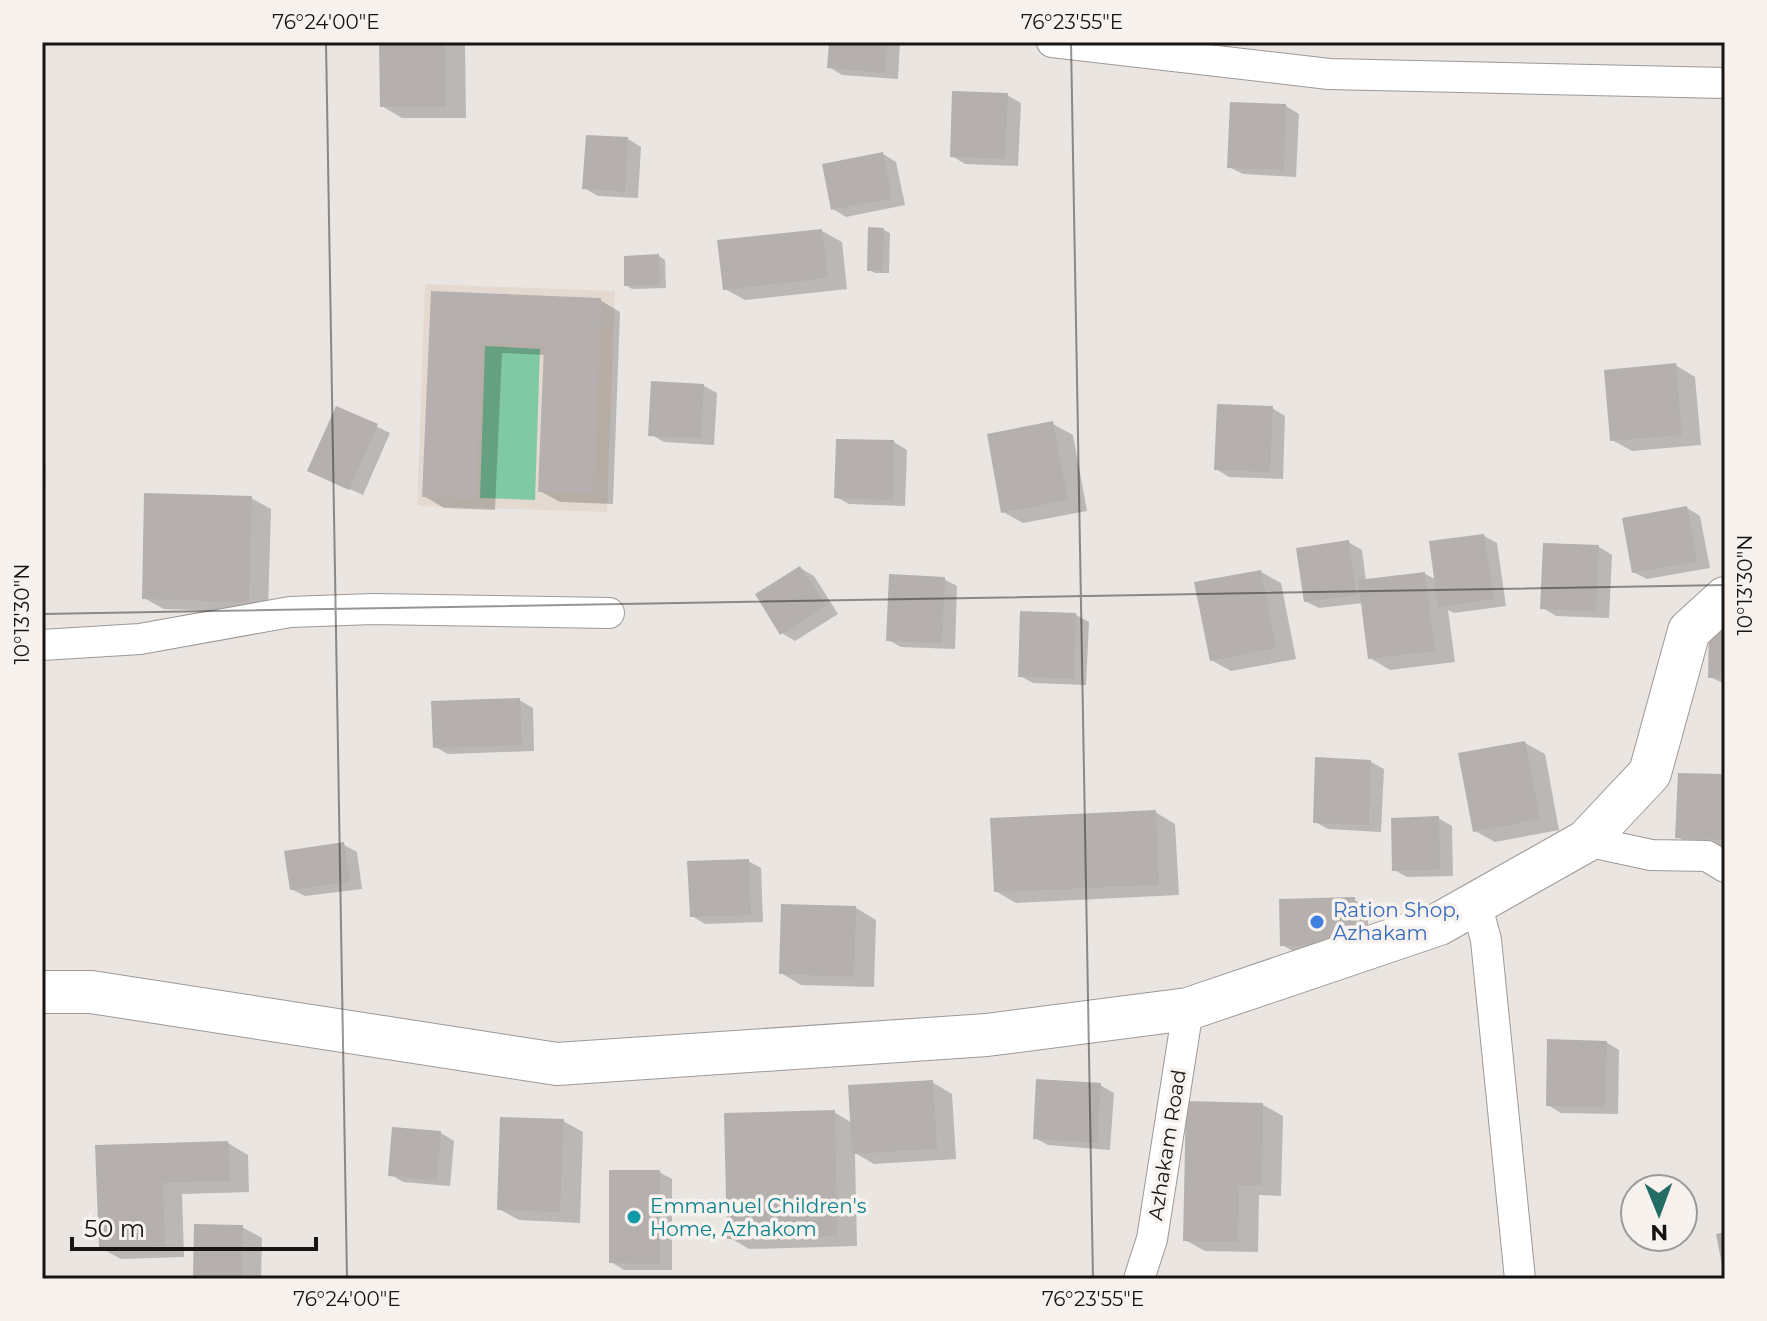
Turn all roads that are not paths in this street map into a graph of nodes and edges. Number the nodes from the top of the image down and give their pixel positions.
1 (1052, 42) edge
2 (1725, 83) edge
3 (1725, 598) edge
4 (609, 613) dead end
5 (42, 645) edge
6 (1586, 841) junction
7 (1725, 867) edge
8 (1476, 903) junction
9 (42, 992) edge
10 (1188, 1009) junction
11 (1139, 1279) edge
12 (1520, 1279) edge

1 - 2 street
3 - 6 main road
4 - 5 street
6 - 7 street
6 - 8 main road
8 - 10 main road
8 - 12 street
9 - 10 main road
10 - 11 street, Azhakam Road

